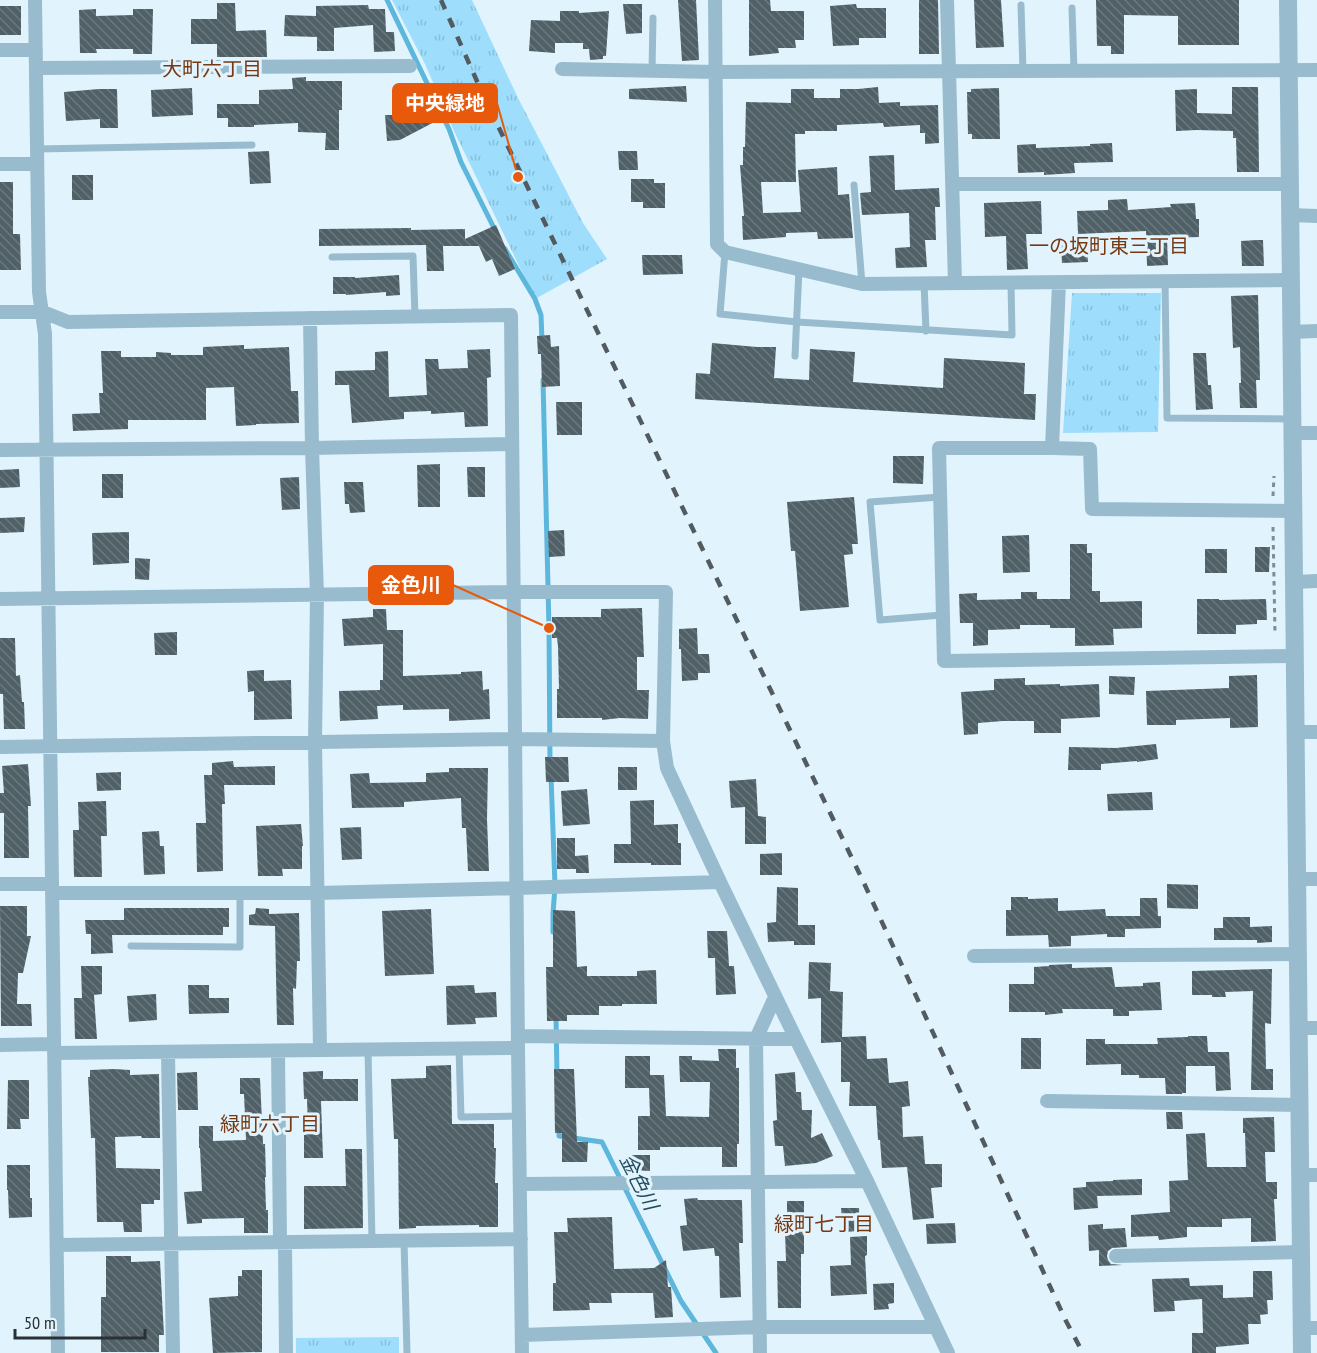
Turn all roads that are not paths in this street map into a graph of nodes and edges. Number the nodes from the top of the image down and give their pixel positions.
1 (35, 0) edge
2 (715, 0) edge
3 (947, 0) edge
4 (1288, 0) edge
5 (1021, 5) dead end
6 (1072, 8) dead end
7 (653, 18) dead end
8 (0, 50) edge
9 (36, 50) junction
10 (410, 66) dead end
11 (36, 68) junction
12 (562, 69) dead end
13 (1074, 70) junction
14 (1288, 70) junction
15 (1317, 70) edge
16 (652, 71) junction
17 (950, 71) junction
18 (1023, 71) junction
19 (716, 72) junction
20 (252, 145) dead end
21 (37, 148) junction
22 (0, 164) edge
23 (37, 164) junction
24 (1290, 183) junction
25 (952, 184) junction
26 (854, 185) dead end
27 (1290, 216) junction
28 (1317, 216) edge
29 (724, 252) junction
30 (332, 256) dead end
31 (800, 269) junction
32 (1291, 280) junction
33 (1165, 281) junction
34 (924, 283) junction
35 (955, 283) junction
36 (1011, 283) junction
37 (1059, 283) junction
38 (862, 284) junction
39 (0, 312) edge
40 (42, 312) junction
41 (415, 317) junction
42 (310, 318) junction
43 (797, 322) junction
44 (926, 331) junction
45 (1317, 331) edge
46 (1291, 332) junction
47 (795, 356) dead end
48 (1292, 426) junction
49 (1317, 433) edge
50 (512, 444) junction
51 (312, 448) junction
52 (1052, 448) junction
53 (0, 450) edge
54 (47, 450) junction
55 (940, 497) junction
56 (1293, 511) junction
57 (1294, 582) junction
58 (1317, 582) edge
59 (514, 592) junction
60 (317, 595) junction
61 (49, 598) junction
62 (0, 599) edge
63 (942, 615) junction
64 (1295, 656) junction
65 (1296, 732) junction
66 (1317, 732) edge
67 (516, 739) junction
68 (663, 741) junction
69 (315, 742) junction
70 (0, 747) edge
71 (50, 747) junction
72 (1297, 879) junction
73 (1317, 879) edge
74 (720, 882) junction
75 (0, 884) edge
76 (52, 888) junction
77 (517, 888) junction
78 (240, 893) junction
79 (317, 893) junction
80 (130, 946) dead end
81 (1298, 954) junction
82 (974, 956) dead end
83 (775, 997) junction
84 (1308, 1028) edge
85 (756, 1039) junction
86 (796, 1039) junction
87 (518, 1042) junction
88 (0, 1045) edge
89 (54, 1048) junction
90 (459, 1048) junction
91 (320, 1050) junction
92 (368, 1050) junction
93 (278, 1051) junction
94 (168, 1052) junction
95 (1047, 1101) dead end
96 (1300, 1105) junction
97 (519, 1116) junction
98 (1309, 1175) edge
99 (757, 1181) junction
100 (867, 1181) junction
101 (521, 1184) junction
102 (521, 1239) junction
103 (372, 1241) junction
104 (404, 1241) junction
105 (283, 1243) junction
106 (171, 1244) junction
107 (57, 1245) junction
108 (1301, 1252) junction
109 (1116, 1256) dead end
110 (760, 1327) junction
111 (935, 1327) junction
112 (1310, 1328) edge
113 (522, 1335) junction
114 (58, 1353) edge
115 (173, 1353) edge
116 (286, 1353) edge
117 (407, 1353) edge
118 (522, 1353) edge
119 (760, 1353) edge
120 (948, 1353) edge
121 (1302, 1353) edge

1 - 9 street
2 - 19 street
3 - 17 street
4 - 14 street
5 - 18 lane
6 - 13 lane
7 - 16 lane
8 - 9 street
9 - 11 street
10 - 11 street
11 - 21 street
12 - 16 street
13 - 14 street
13 - 18 street
14 - 15 street
14 - 24 street
16 - 19 street
17 - 18 street
17 - 19 street
17 - 25 street
19 - 29 street
20 - 21 lane
21 - 23 street
22 - 23 street
23 - 40 street
24 - 25 street
24 - 27 street
25 - 35 street
26 - 38 lane
27 - 28 street
27 - 32 street
29 - 31 street
29 - 43 lane
30 - 41 lane
31 - 38 street
31 - 43 lane
32 - 33 street
32 - 46 street
33 - 37 street
33 - 48 lane
34 - 35 street
34 - 38 street
34 - 44 lane
35 - 36 street
36 - 37 street
36 - 44 lane
37 - 52 street
39 - 40 street
40 - 42 street
40 - 54 street
41 - 42 street
41 - 50 street
42 - 51 street
43 - 44 lane
43 - 47 lane
45 - 46 street
46 - 48 street
48 - 49 street
48 - 56 street
50 - 51 street
50 - 59 street
51 - 54 street
51 - 60 street
52 - 55 street
52 - 56 street
53 - 54 street
54 - 61 street
55 - 63 street
55 - 63 lane
56 - 57 street
57 - 58 street
57 - 64 street
59 - 60 street
59 - 67 street
59 - 68 street
60 - 61 street
60 - 69 street
61 - 62 street
61 - 71 street
63 - 64 street
64 - 65 street
65 - 66 street
65 - 72 street
67 - 68 street
67 - 69 street
67 - 77 street
68 - 74 street
69 - 71 street
69 - 79 street
70 - 71 street
71 - 76 street
72 - 73 street
72 - 81 street
74 - 77 street
74 - 83 street
75 - 76 street
76 - 78 street
76 - 89 street
77 - 79 street
77 - 87 street
78 - 79 street
78 - 80 lane
79 - 91 street
81 - 82 street
81 - 84 street
83 - 85 street
83 - 86 street
84 - 96 street
85 - 86 street
85 - 87 street
85 - 99 street
86 - 100 street
87 - 90 street
87 - 97 street
88 - 89 street
89 - 94 street
89 - 107 street
90 - 92 street
90 - 97 lane
91 - 92 street
91 - 93 street
92 - 103 lane
93 - 94 street
93 - 105 street
94 - 106 street
95 - 96 street
96 - 98 street
97 - 101 street
98 - 108 street
99 - 100 street
99 - 101 street
99 - 110 street
100 - 111 street
101 - 102 street
102 - 104 street
102 - 113 street
103 - 104 street
103 - 105 street
104 - 117 lane
105 - 106 street
105 - 116 street
106 - 107 street
106 - 115 street
107 - 114 street
108 - 109 street
108 - 112 street
110 - 111 street
110 - 113 street
110 - 119 street
111 - 120 street
112 - 121 street
113 - 118 street

